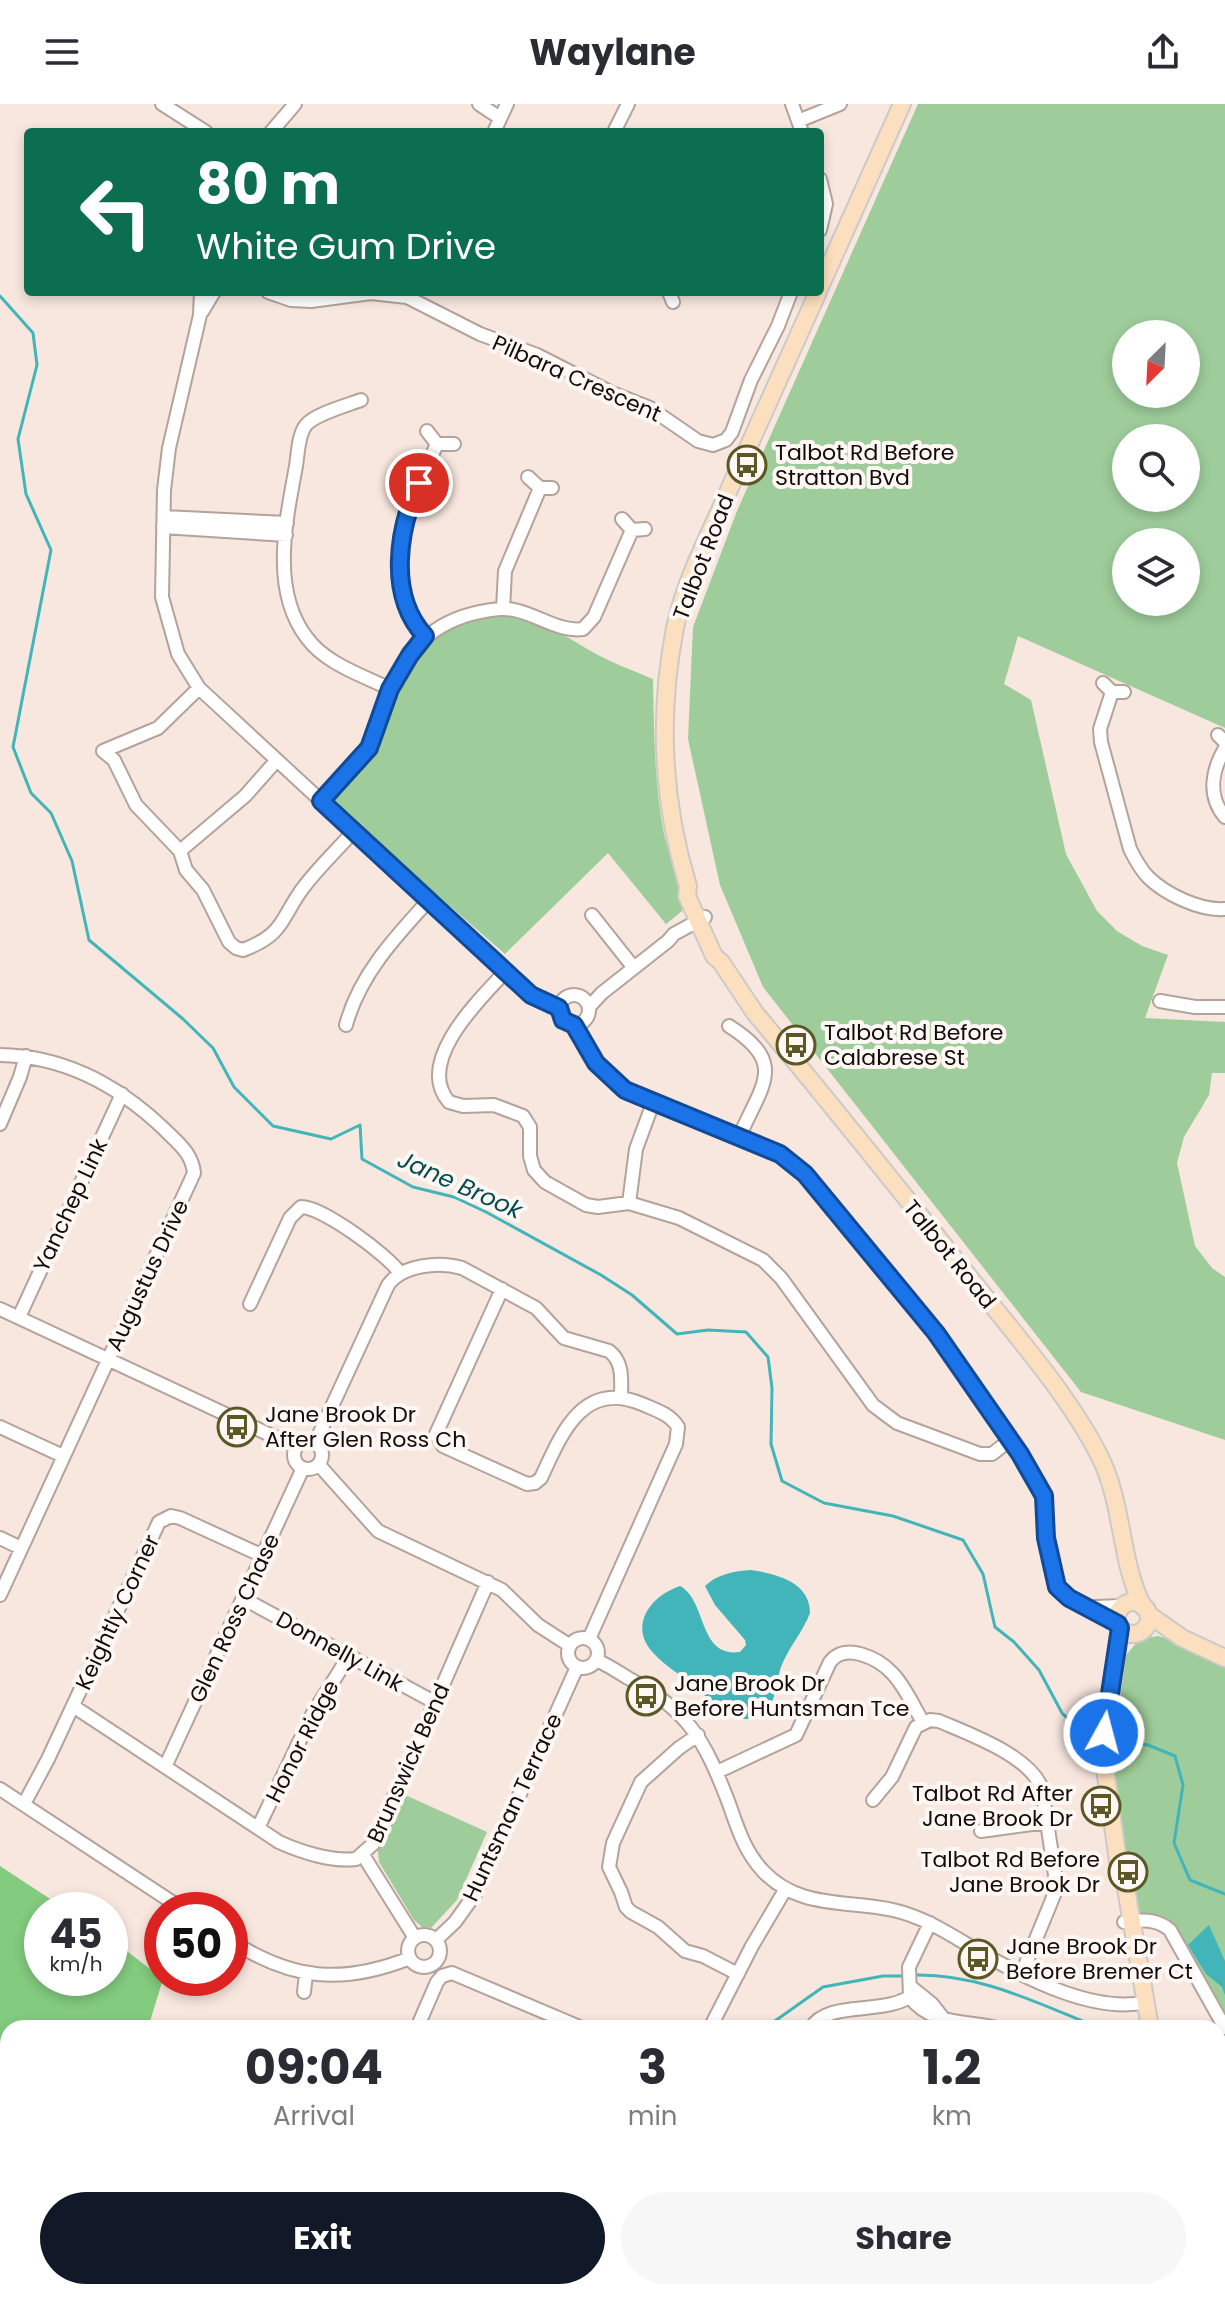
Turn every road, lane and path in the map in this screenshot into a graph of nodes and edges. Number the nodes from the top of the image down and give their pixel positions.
1 (162, 104) edge
2 (295, 104) edge
3 (479, 104) edge
4 (507, 104) edge
5 (628, 104) edge
6 (792, 104) edge
7 (840, 104) edge
8 (902, 104) edge
9 (500, 118) junction
10 (800, 127) edge
11 (200, 128) edge
12 (274, 128) edge
13 (496, 128) edge
14 (616, 128) edge
15 (824, 279) edge
16 (201, 296) edge
17 (212, 296) edge
18 (280, 296) edge
19 (333, 296) edge
20 (395, 296) edge
21 (789, 296) edge
22 (816, 296) edge
23 (200, 315) junction
24 (361, 400) dead end
25 (427, 431) dead end
26 (437, 444) junction
27 (454, 444) dead end
28 (528, 477) dead end
29 (622, 519) dead end
30 (164, 522) junction
31 (287, 529) junction
32 (503, 609) junction
33 (425, 636) junction
34 (199, 688) junction
35 (390, 689) junction
36 (1113, 689) dead end
37 (1225, 748) edge
38 (276, 761) junction
39 (321, 801) junction
40 (1225, 817) edge
41 (353, 832) junction
42 (180, 851) junction
43 (429, 900) junction
44 (1225, 909) edge
45 (592, 915) dead end
46 (703, 922) junction
47 (634, 968) junction
48 (505, 972) junction
49 (1160, 1001) dead end
50 (561, 1004) junction
51 (587, 1004) junction
52 (1225, 1007) edge
53 (579, 1023) junction
54 (346, 1025) dead end
55 (729, 1026) dead end
56 (0, 1055) edge
57 (26, 1056) junction
58 (122, 1094) junction
59 (653, 1103) junction
60 (0, 1124) edge
61 (740, 1135) junction
62 (629, 1203) junction
63 (400, 1273) junction
64 (502, 1289) junction
65 (250, 1304) dead end
66 (0, 1309) edge
67 (19, 1317) junction
68 (108, 1359) junction
69 (621, 1398) junction
70 (0, 1427) edge
71 (1010, 1440) junction
72 (315, 1443) junction
73 (296, 1447) junction
74 (63, 1456) junction
75 (319, 1465) junction
76 (303, 1468) junction
77 (0, 1538) edge
78 (21, 1548) junction
79 (263, 1556) junction
80 (488, 1582) junction
81 (0, 1595) edge
82 (244, 1599) junction
83 (1088, 1607) junction
84 (1135, 1608) junction
85 (1119, 1626) junction
86 (1139, 1632) junction
87 (1182, 1638) junction
88 (589, 1639) junction
89 (569, 1645) junction
90 (349, 1656) junction
91 (1225, 1658) edge
92 (596, 1660) junction
93 (577, 1667) junction
94 (1112, 1671) junction
95 (436, 1703) junction
96 (73, 1706) junction
97 (923, 1722) junction
98 (698, 1735) junction
99 (165, 1767) junction
100 (717, 1772) junction
101 (0, 1789) edge
102 (873, 1800) dead end
103 (24, 1804) junction
104 (1047, 1822) junction
105 (258, 1828) junction
106 (981, 1831) dead end
107 (363, 1855) junction
108 (785, 1890) junction
109 (157, 1892) edge
110 (1128, 1922) junction
111 (930, 1923) junction
112 (415, 1938) junction
113 (436, 1940) junction
114 (248, 1950) edge
115 (410, 1958) junction
116 (1022, 1973) junction
117 (306, 1974) junction
118 (738, 1974) junction
119 (911, 1991) junction
120 (304, 1992) dead end
121 (1142, 1999) junction
122 (420, 2020) edge
123 (563, 2020) edge
124 (714, 2020) edge
125 (818, 2020) edge
126 (936, 2020) edge
127 (1145, 2020) edge
128 (1221, 2020) edge

1 - 11 street
2 - 12 street
3 - 9 street
4 - 9 street
5 - 14 street
6 - 10 street
7 - 10 street
8 - 15 main road, Talbot Road
9 - 13 street
16 - 23 street
17 - 23 street
18 - 19 street, Pilbara Crescent
20 - 21 street, Pilbara Crescent
22 - 46 main road, Talbot Road
23 - 30 street
24 - 31 street
25 - 26 street
26 - 27 street
26 - 33 street
28 - 32 street
29 - 32 street
30 - 31 street
30 - 34 street
31 - 35 street
32 - 33 street
33 - 35 street
34 - 38 street
34 - 42 street
35 - 39 street
36 - 44 street
37 - 40 street
38 - 39 street
38 - 42 street
39 - 41 street
41 - 42 street
41 - 43 street
43 - 48 street
43 - 54 street
45 - 47 street
46 - 47 street
46 - 84 main road, Talbot Road
47 - 51 street
48 - 50 street
48 - 62 street
49 - 52 street
50 - 51 street
50 - 53 street
51 - 53 street
53 - 59 street
55 - 61 street
56 - 57 street, Augustus Drive
57 - 58 street, Augustus Drive
57 - 60 street
58 - 67 street, Yanchep Link
58 - 68 street, Augustus Drive
59 - 61 street
59 - 62 street
61 - 71 street
62 - 71 street
63 - 64 street
63 - 65 street
63 - 72 street
64 - 69 street
64 - 69 street
66 - 67 street
67 - 68 street
68 - 73 street
68 - 74 street, Augustus Drive
69 - 88 street
70 - 74 street
71 - 83 street
72 - 73 street
72 - 75 street
73 - 76 street
74 - 78 street, Augustus Drive
75 - 76 street
75 - 80 street
76 - 79 street, Glen Ross Chase
77 - 78 street
78 - 81 street, Augustus Drive
79 - 82 street, Glen Ross Chase
79 - 96 street, Keightly Corner
80 - 89 street
80 - 95 street, Brunswick Bend
82 - 90 street, Donnelly Link
82 - 99 street, Glen Ross Chase
83 - 84 street
83 - 85 street
84 - 85 main road
84 - 86 main road
84 - 87 main road
85 - 86 main road
85 - 94 main road
86 - 87 main road
86 - 94 main road
87 - 91 main road
88 - 89 street
88 - 92 street
89 - 93 street
90 - 95 street, Donnelly Link
90 - 105 street, Honor Ridge
92 - 93 street
92 - 98 street
93 - 113 street, Huntsman Terrace
94 - 110 main road
95 - 107 street, Brunswick Bend
96 - 99 street, Brunswick Bend
96 - 103 street, Keightly Corner
97 - 100 street
97 - 102 street
97 - 104 street
98 - 100 street
98 - 118 street
99 - 105 street, Brunswick Bend
100 - 108 street
101 - 103 street
103 - 109 street
104 - 106 street
104 - 116 street
105 - 107 street, Brunswick Bend
107 - 112 street
108 - 111 street
108 - 118 street
110 - 121 main road
110 - 128 street
111 - 116 street
111 - 119 street
112 - 113 street
112 - 115 street
113 - 115 street
114 - 117 street
115 - 117 street
116 - 121 street
117 - 120 street
118 - 124 street
119 - 125 street
119 - 126 street
121 - 127 main road
122 - 123 street

